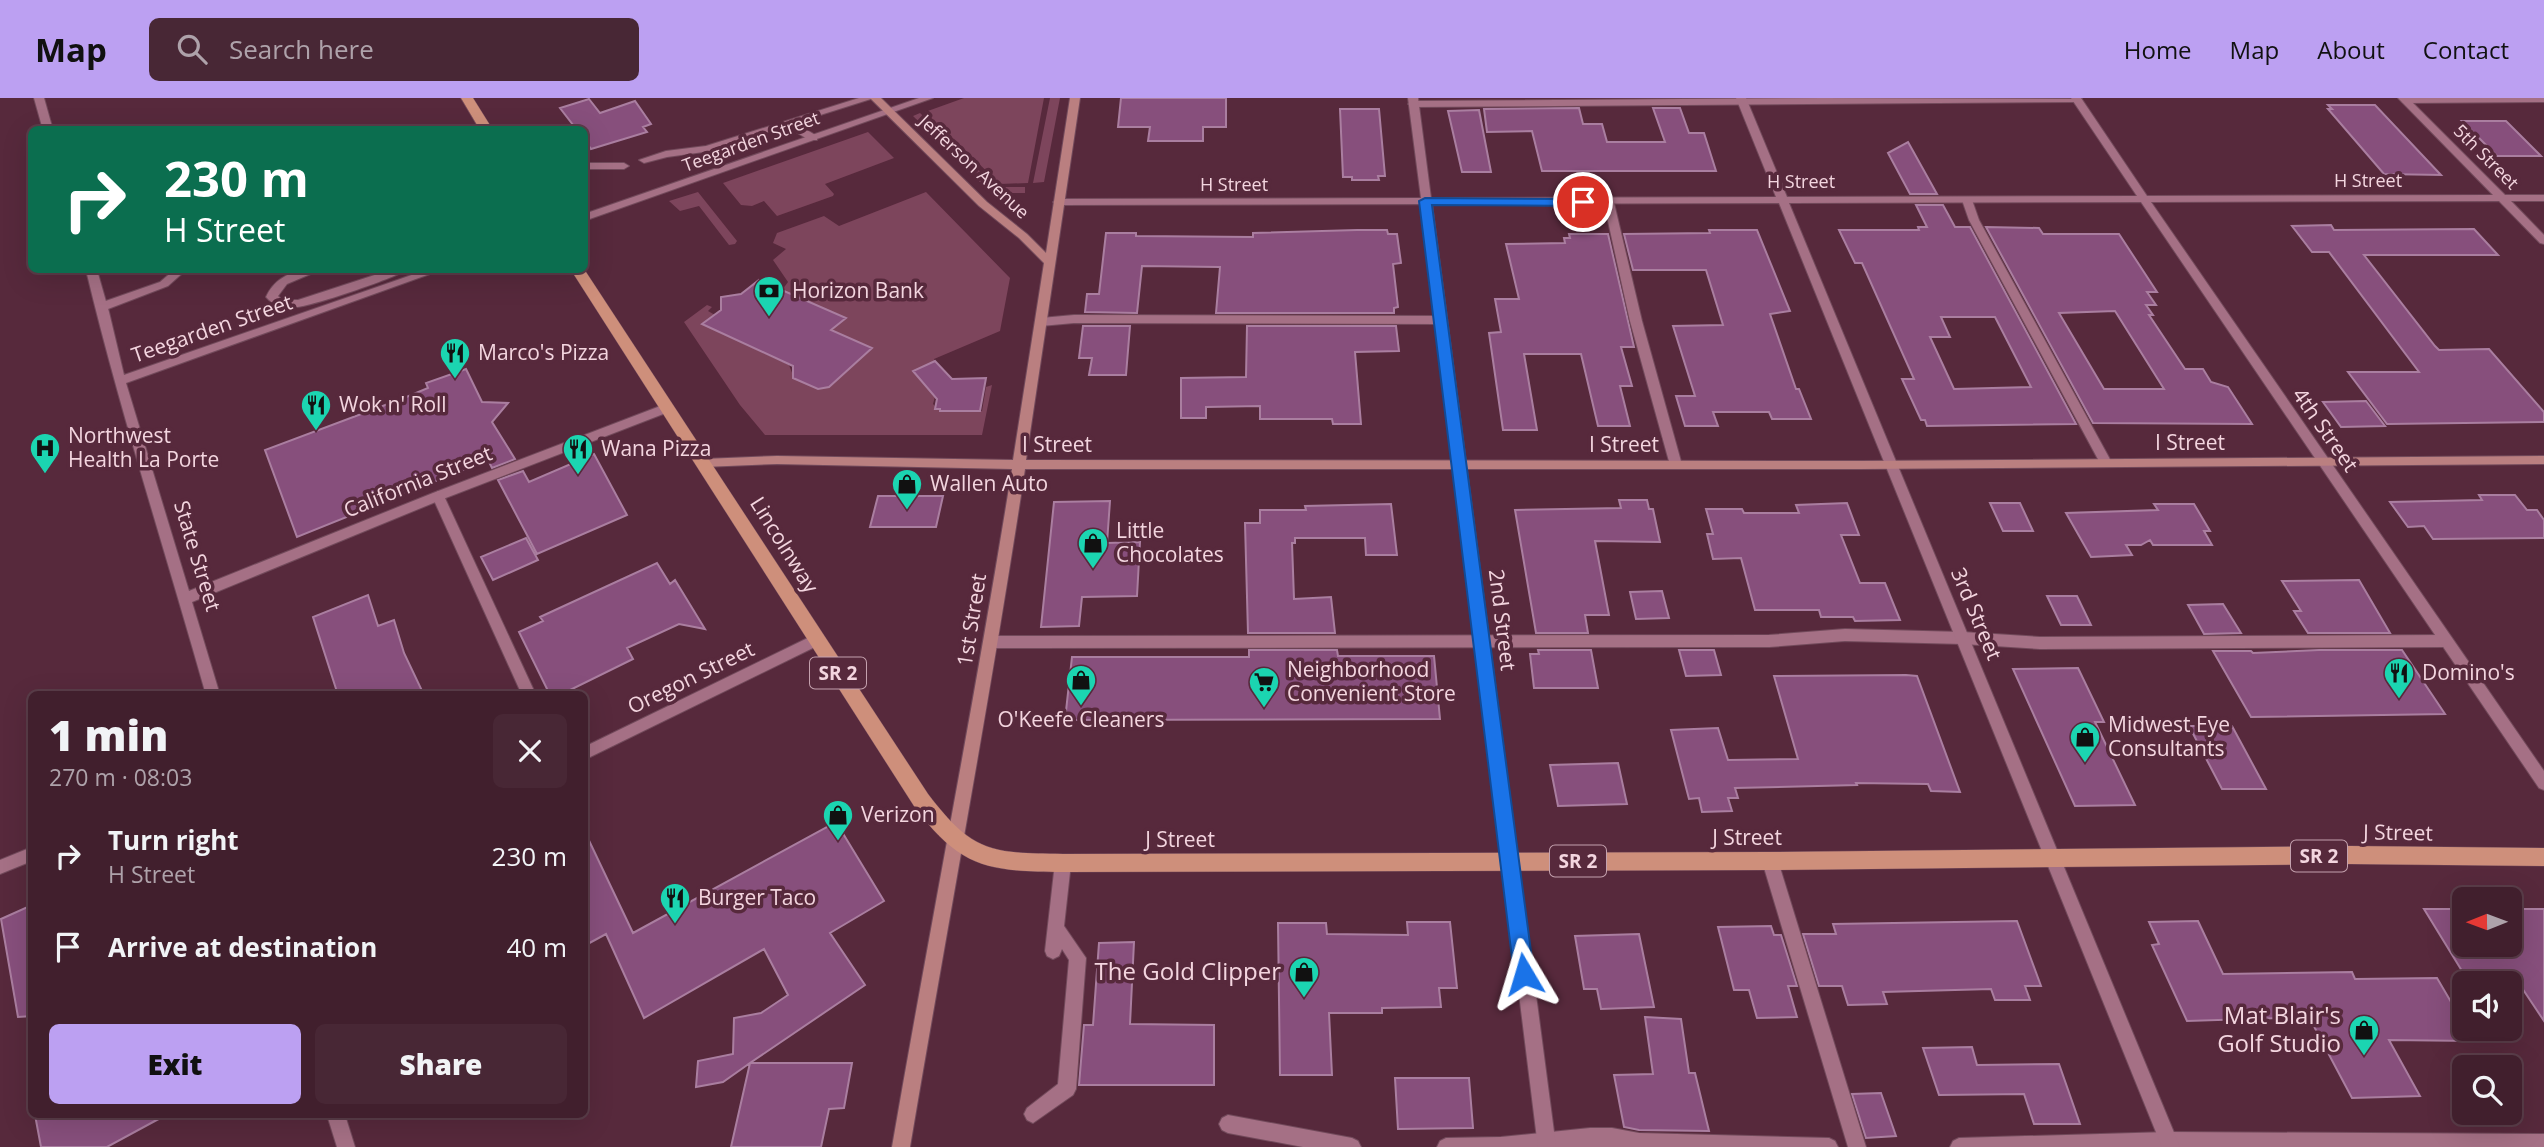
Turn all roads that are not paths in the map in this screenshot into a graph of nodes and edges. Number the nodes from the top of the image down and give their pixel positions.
1 (39, 98) edge
2 (467, 98) edge
3 (872, 98) edge
4 (928, 98) edge
5 (1075, 98) edge
6 (2077, 99) edge
7 (2404, 99) edge
8 (2544, 99) edge
9 (1742, 100) edge
10 (1413, 101) edge
11 (888, 111) junction
12 (787, 122) junction
13 (47, 126) edge
14 (484, 126) edge
15 (813, 138) junction
16 (644, 160) dead end
17 (588, 166) edge
18 (624, 166) dead end
19 (2502, 198) junction
20 (2544, 198) edge
21 (2143, 199) junction
22 (1783, 200) junction
23 (1967, 200) junction
24 (1425, 201) junction
25 (1058, 202) junction
26 (1609, 203) junction
27 (588, 217) edge
28 (2544, 241) edge
29 (1050, 262) junction
30 (93, 273) edge
31 (177, 273) edge
32 (305, 273) edge
33 (391, 273) edge
34 (426, 273) edge
35 (580, 273) edge
36 (104, 306) junction
37 (1441, 320) junction
38 (1041, 322) junction
39 (119, 381) junction
40 (667, 408) junction
41 (2544, 460) edge
42 (2323, 462) junction
43 (703, 463) junction
44 (2106, 463) junction
45 (1019, 464) junction
46 (1891, 464) junction
47 (1460, 465) junction
48 (1676, 465) junction
49 (438, 496) junction
50 (187, 598) junction
51 (1963, 638) junction
52 (816, 639) junction
53 (1482, 640) junction
54 (2445, 641) junction
55 (992, 642) junction
56 (212, 691) edge
57 (527, 691) edge
58 (588, 752) edge
59 (2544, 783) edge
60 (955, 842) junction
61 (28, 856) edge
62 (2544, 857) edge
63 (2054, 858) junction
64 (1509, 861) junction
65 (1770, 862) junction
66 (1063, 863) junction
67 (0, 867) edge
68 (1056, 928) junction
69 (1053, 951) dead end
70 (1033, 1114) dead end
71 (337, 1118) edge
72 (1228, 1124) dead end
73 (2544, 1143) edge
74 (1547, 1144) edge
75 (2170, 1144) edge
76 (346, 1147) edge
77 (901, 1147) edge
78 (1352, 1147) edge
79 (1446, 1147) edge
80 (1829, 1147) edge
81 (1857, 1147) edge
82 (1959, 1147) edge

1 - 13 street
2 - 14 main road
3 - 11 street, Jefferson Avenue
3 - 12 street
4 - 11 street, Teegarden Street
5 - 25 street, 1st Street
6 - 9 street
6 - 21 street, 4th Street
7 - 8 street
7 - 19 street, 5th Street
9 - 10 street
9 - 22 street, 3rd Street
10 - 24 street, 2nd Street
11 - 15 street, Teegarden Street
11 - 29 street, Jefferson Avenue
12 - 15 street
12 - 16 street
15 - 27 street, Teegarden Street
17 - 18 street
19 - 20 street, H Street
19 - 21 street, H Street
19 - 28 street, 5th Street
21 - 23 street, H Street
21 - 42 street, 4th Street
22 - 23 street, H Street
22 - 26 street, H Street
22 - 46 street, 3rd Street
23 - 44 street
24 - 25 street, H Street
24 - 26 street, H Street
24 - 37 street, 2nd Street
25 - 29 street, 1st Street
26 - 48 street
29 - 38 street, 1st Street
30 - 36 street, State Street
31 - 36 street
32 - 33 street
34 - 39 street, Teegarden Street
35 - 40 main road, Lincolnway / SR 2
36 - 39 street, State Street
37 - 38 street
37 - 47 street, 2nd Street
38 - 45 street, 1st Street
39 - 50 street, State Street
40 - 43 main road, Lincolnway / SR 2
40 - 49 street, California Street
41 - 42 street, I Street
42 - 44 street, I Street
42 - 54 street, 4th Street
43 - 45 street, I Street
43 - 52 main road, Lincolnway / SR 2
44 - 46 street, I Street
45 - 47 street, I Street
45 - 55 street, 1st Street
46 - 48 street, I Street
46 - 51 street, 3rd Street
47 - 48 street, I Street
47 - 53 street, 2nd Street
49 - 50 street, California Street
49 - 57 street
50 - 56 street, State Street
51 - 53 street
51 - 54 street
51 - 63 street, 3rd Street
52 - 58 street, Oregon Street
52 - 60 main road, Lincolnway / SR 2
53 - 55 street
53 - 64 street, 2nd Street
54 - 59 street, 4th Street
55 - 60 street, 1st Street
60 - 66 main road, J Street / SR 2
60 - 77 street, 1st Street
61 - 67 street
62 - 63 main road, J Street / SR 2
63 - 65 main road, J Street / SR 2
63 - 75 street, 3rd Street
64 - 65 main road, J Street / SR 2
64 - 66 main road, J Street / SR 2
64 - 74 street, 2nd Street
65 - 81 street
66 - 68 street
68 - 69 street
68 - 70 street
71 - 76 street
72 - 78 street
73 - 75 street
74 - 79 street
74 - 80 street
75 - 82 street

